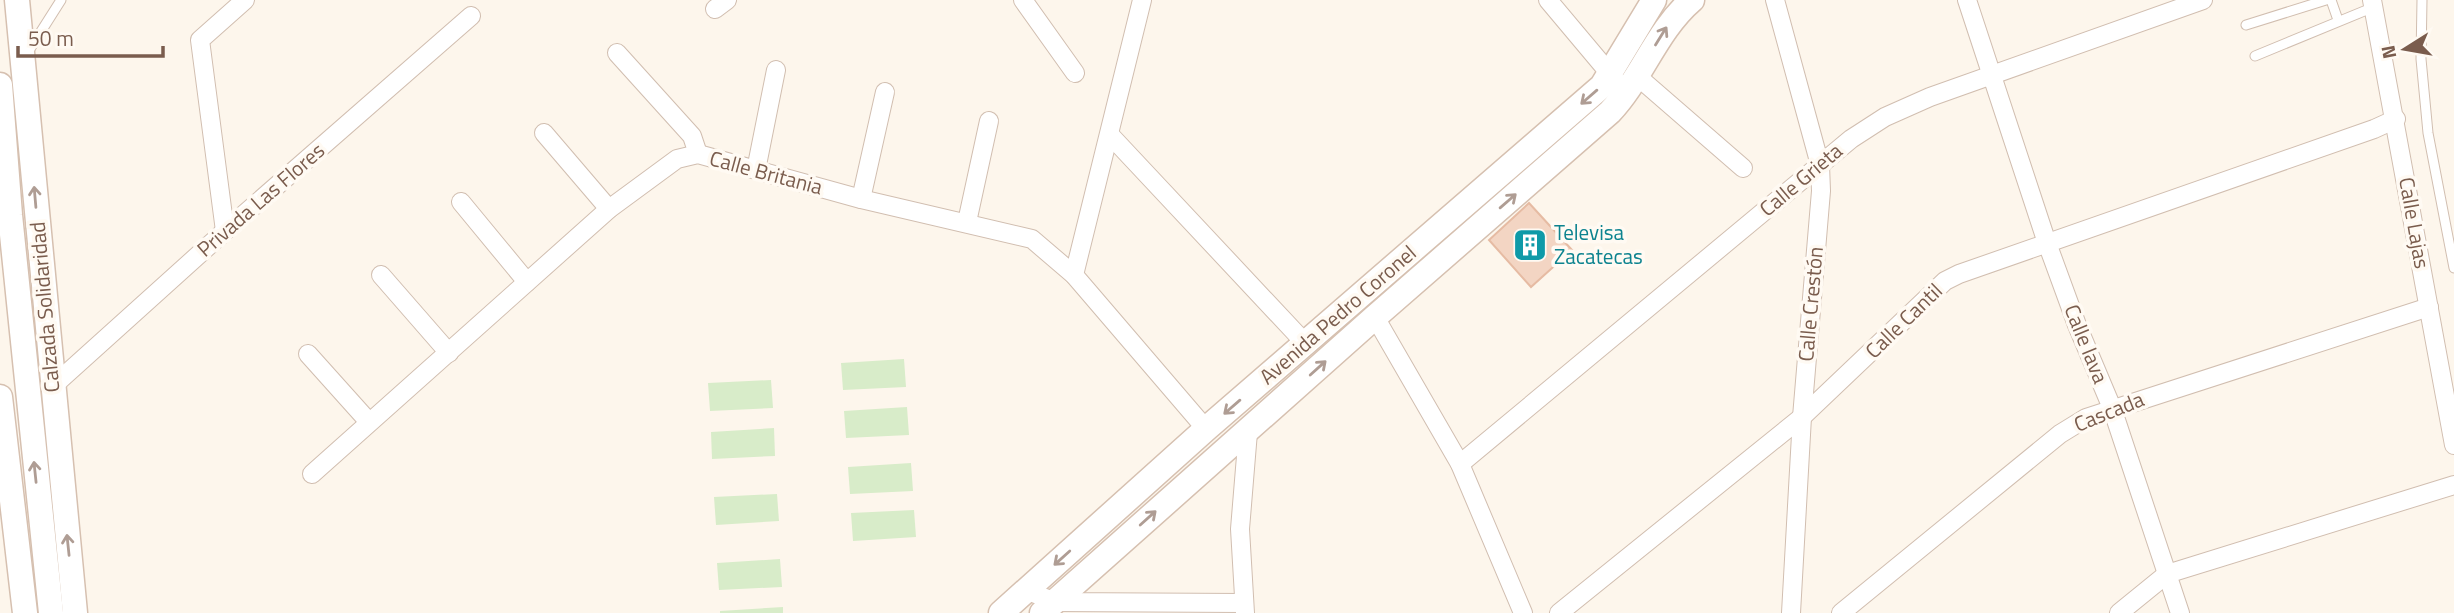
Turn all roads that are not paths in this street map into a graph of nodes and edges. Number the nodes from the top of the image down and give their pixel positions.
1 (17, 0) edge
2 (61, 0) edge
3 (245, 0) edge
4 (1023, 0) edge
5 (1142, 0) edge
6 (1548, 0) edge
7 (1654, 0) edge
8 (1692, 0) edge
9 (1775, 0) edge
10 (1967, 0) edge
11 (2203, 0) edge
12 (2326, 0) edge
13 (2331, 0) edge
14 (2422, 0) edge
15 (2373, 4) edge
16 (471, 16) dead end
17 (2338, 20) junction
18 (2246, 25) dead end
19 (617, 53) dead end
20 (2255, 56) dead end
21 (23, 59) junction
22 (776, 70) dead end
23 (1076, 73) dead end
24 (1610, 73) junction
25 (1993, 75) junction
26 (0, 85) edge
27 (1632, 86) junction
28 (885, 92) dead end
29 (2396, 119) junction
30 (989, 121) dead end
31 (544, 133) dead end
32 (1110, 135) junction
33 (698, 154) junction
34 (1821, 164) junction
35 (1743, 168) dead end
36 (756, 170) junction
37 (861, 199) junction
38 (461, 202) dead end
39 (1462, 207) junction
40 (610, 209) junction
41 (10, 215) junction
42 (967, 222) junction
43 (1479, 226) junction
44 (225, 231) junction
45 (2047, 243) junction
46 (2454, 268) edge
47 (381, 275) dead end
48 (1074, 275) junction
49 (527, 282) junction
50 (2429, 307) junction
51 (1375, 317) junction
52 (1305, 343) junction
53 (449, 353) junction
54 (308, 354) dead end
55 (50, 356) junction
56 (53, 387) junction
57 (0, 397) edge
58 (2112, 408) junction
59 (1802, 417) junction
60 (369, 422) junction
61 (1206, 429) junction
62 (1248, 432) junction
63 (2454, 445) edge
64 (1460, 464) junction
65 (312, 474) dead end
66 (2454, 485) edge
67 (2167, 573) junction
68 (1026, 590) junction
69 (1049, 607) edge
70 (1132, 608) edge
71 (1244, 608) edge
72 (25, 613) edge
73 (51, 613) edge
74 (75, 613) edge
75 (1001, 613) edge
76 (1523, 613) edge
77 (1559, 613) edge
78 (1791, 613) edge
79 (1842, 613) edge
80 (2119, 613) edge
81 (2180, 613) edge

1 - 21 main road, Calzada Solidaridad
2 - 21 lane
3 - 44 street
4 - 23 street
5 - 32 street
6 - 24 street
7 - 24 main road, Avenida Pedro Coronel
27 -> 8 main road, Avenida Pedro Coronel
9 - 34 street, Calle Crestón
10 - 25 street
11 - 25 street, Calle Grieta
12 - 18 lane
13 - 17 lane
14 - 46 lane
15 - 17 lane
15 - 29 street, Calle Lajas
16 - 44 street, Privada Las Flores
17 - 20 lane
19 - 33 street
55 -> 21 main road, Calzada Solidaridad
22 - 36 street
24 - 27 street
24 -> 39 main road, Avenida Pedro Coronel
25 - 34 street, Calle Grieta
25 - 45 street, Calle lava
26 - 41 main road, Calzada Solidaridad
27 - 35 street
43 -> 27 main road, Avenida Pedro Coronel
28 - 37 street
29 - 45 street, Calle Cantil
29 - 50 street, Calle Lajas
30 - 42 street
31 - 40 street
32 - 48 street
32 - 52 street
33 - 36 street, Calle Britania
33 - 40 street, Calle Britania
34 - 59 street, Calle Crestón
34 - 64 street, Calle Grieta
36 - 37 street, Calle Britania
37 - 42 street, Calle Britania
38 - 49 street
39 - 43 main road
39 - 52 main road, Avenida Pedro Coronel
40 - 49 street, Calle Britania
41 - 55 main road
73 -> 41 main road, Calzada Solidaridad
42 - 48 street, Calle Britania
43 - 51 main road, Avenida Pedro Coronel
44 - 56 street, Privada Las Flores
45 - 58 street, Calle lava
45 - 59 street, Calle Cantil
47 - 53 street
48 - 61 street, Calle Britania
49 - 53 street, Calle Britania
50 - 58 street, Cascada
50 - 63 street, Calle Lajas
62 -> 51 main road, Avenida Pedro Coronel
51 - 64 street
52 -> 61 main road, Avenida Pedro Coronel
53 - 60 street, Calle Britania
54 - 60 street
55 - 56 main road, Calzada Solidaridad
74 -> 56 main road, Calzada Solidaridad
57 - 72 main road
58 - 67 street, Calle lava
58 - 79 street, Cascada
59 - 77 street, Calle Cantil
59 - 78 street, Calle Crestón
60 - 65 street, Calle Britania
61 -> 68 main road, Avenida Pedro Coronel
69 -> 62 main road, Avenida Pedro Coronel
62 - 71 street
64 - 76 street
66 - 67 street
67 - 80 street
67 - 81 street, Calle lava
68 - 69 street
68 - 75 main road, Avenida Pedro Coronel
69 - 70 street
70 - 71 street

